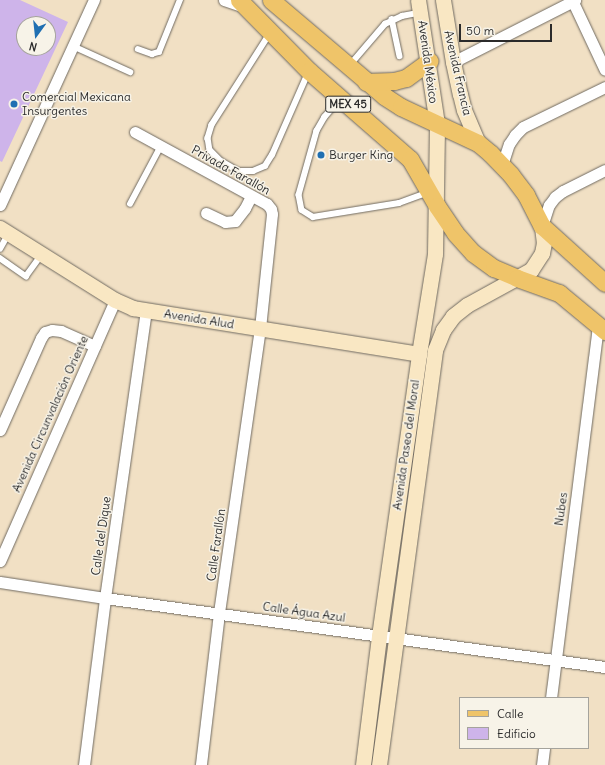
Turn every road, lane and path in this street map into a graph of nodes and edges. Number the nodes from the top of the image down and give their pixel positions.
1 (94, 0) edge
2 (180, 0) edge
3 (224, 0) edge
4 (271, 0) edge
5 (443, 0) edge
6 (573, 0) edge
7 (244, 5) edge
8 (420, 6) edge
9 (392, 19) junction
10 (271, 32) junction
11 (74, 46) junction
12 (138, 49) dead end
13 (400, 56) dead end
14 (428, 61) junction
15 (453, 62) junction
16 (348, 67) junction
17 (605, 70) edge
18 (309, 71) junction
19 (130, 72) dead end
20 (366, 82) junction
21 (605, 87) edge
22 (341, 98) junction
23 (437, 124) junction
24 (135, 132) dead end
25 (478, 143) junction
26 (161, 146) junction
27 (502, 165) junction
28 (605, 170) edge
29 (251, 196) junction
30 (433, 199) junction
31 (130, 204) dead end
32 (0, 205) edge
33 (206, 213) dead end
34 (542, 226) junction
35 (4, 230) edge
36 (0, 249) edge
37 (42, 254) junction
38 (0, 258) edge
39 (517, 278) junction
40 (605, 283) edge
41 (115, 300) junction
42 (146, 311) junction
43 (601, 327) edge
44 (260, 328) junction
45 (95, 346) junction
46 (419, 354) junction
47 (0, 430) edge
48 (0, 561) edge
49 (0, 582) edge
50 (105, 598) junction
51 (219, 613) junction
52 (379, 636) junction
53 (396, 639) junction
54 (556, 660) junction
55 (605, 667) edge
56 (551, 697) edge
57 (544, 749) edge
58 (84, 765) edge
59 (201, 765) edge
60 (363, 765) edge
61 (379, 765) edge
62 (542, 765) edge

1 - 11 street
2 - 12 lane
3 - 7 street
4 - 16 main road, MEX 45
5 - 15 street, Avenida Francia
6 - 15 street
6 - 17 street
7 - 10 main road, MEX 45
8 - 9 lane
8 - 14 street, Avenida México
9 - 13 lane
9 - 16 lane
10 - 18 main road, MEX 45
10 - 18 lane
11 - 19 lane
11 - 32 street
14 - 20 main road
14 - 23 street, Avenida México
15 - 25 street, Avenida Francia
16 - 20 main road, MEX 45
18 - 22 main road, MEX 45
20 - 23 main road, MEX 45
21 - 27 street
22 - 30 main road, MEX 45
22 - 30 lane
23 - 25 main road, MEX 45
23 - 30 street, Avenida Paseo del Moral
24 - 26 street, Privada Farallón
25 - 27 main road, MEX 45
26 - 29 street, Privada Farallón
26 - 31 lane
27 - 34 main road, MEX 45
28 - 34 street
29 - 33 street
29 - 44 street, Privada Farallón
30 - 39 main road, MEX 45
30 - 46 street, Avenida Paseo del Moral
34 - 39 street, Avenida Paseo del Moral
34 - 40 main road, MEX 45
35 - 36 lane
35 - 37 street, Avenida Alud
37 - 38 lane
37 - 41 street, Avenida Alud
39 - 43 main road, MEX 45
39 - 53 street, Avenida Paseo del Moral
41 - 42 street, Avenida Alud
41 - 45 street, Avenida Circunvalación Oriente
42 - 44 street, Avenida Alud
42 - 50 street, Calle del Dique
43 - 54 street, Nubes
44 - 46 street, Avenida Alud
44 - 51 street, Calle Farallón
45 - 47 street
45 - 48 street, Avenida Circunvalación Oriente
46 - 52 street, Avenida Paseo del Moral
49 - 50 street, Calle Água Azul
50 - 51 street, Calle Água Azul
50 - 58 street, Calle del Dique
51 - 52 street, Calle Água Azul
51 - 59 street, Calle Farallón
52 - 53 street, Calle Água Azul
52 - 60 street, Avenida Paseo del Moral
53 - 54 street, Calle Água Azul
53 - 61 street, Avenida Paseo del Moral
54 - 55 street, Calle Água Azul
54 - 56 street, Nubes
57 - 62 street

